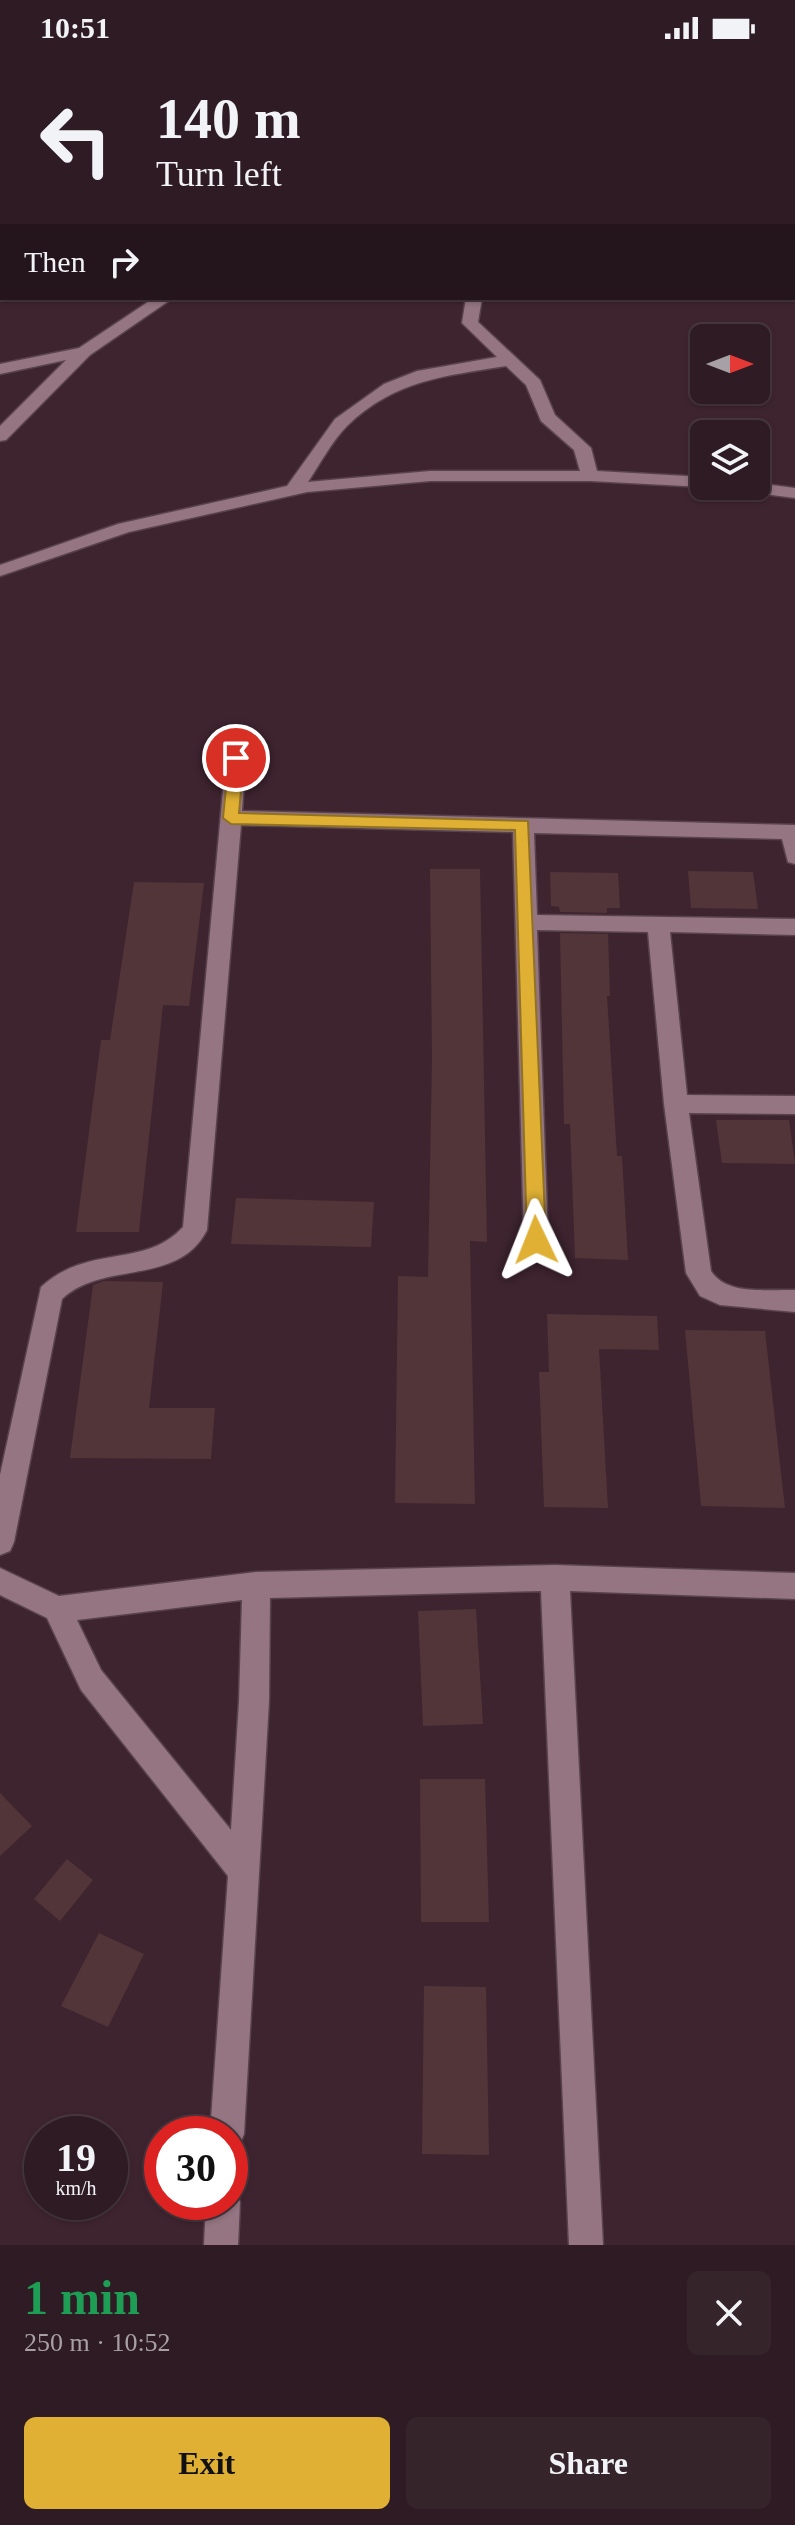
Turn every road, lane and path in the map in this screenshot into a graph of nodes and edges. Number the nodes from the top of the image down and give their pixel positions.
1 (162, 300) edge
2 (474, 300) edge
3 (84, 352) junction
4 (510, 360) junction
5 (0, 369) edge
6 (0, 436) edge
7 (590, 476) junction
8 (690, 481) edge
9 (293, 490) junction
10 (770, 490) edge
11 (795, 493) edge
12 (0, 571) edge
13 (236, 758) dead end
14 (231, 818) junction
15 (523, 825) junction
16 (794, 832) edge
17 (795, 857) edge
18 (526, 922) junction
19 (658, 923) junction
20 (795, 927) edge
21 (676, 1104) junction
22 (795, 1105) edge
23 (536, 1240) dead end
24 (795, 1301) edge
25 (0, 1542) edge
26 (555, 1578) junction
27 (0, 1581) edge
28 (256, 1585) junction
29 (795, 1586) edge
30 (57, 1609) junction
31 (242, 1869) junction
32 (228, 2116) edge
33 (222, 2220) edge
34 (221, 2245) edge
35 (586, 2245) edge

1 - 3 street
2 - 4 street
3 - 5 street
3 - 6 street
4 - 7 street
4 - 9 street
7 - 8 street
7 - 9 street
9 - 12 street
10 - 11 street
13 - 14 street
14 - 15 street
14 - 25 street
15 - 16 street
15 - 18 street
16 - 17 street
18 - 19 street
18 - 23 street
19 - 20 street
19 - 21 street
21 - 22 street
21 - 24 street
26 - 28 street
26 - 29 street
26 - 35 street
27 - 30 street
28 - 30 street
28 - 31 street
30 - 31 street
31 - 32 street
33 - 34 street

